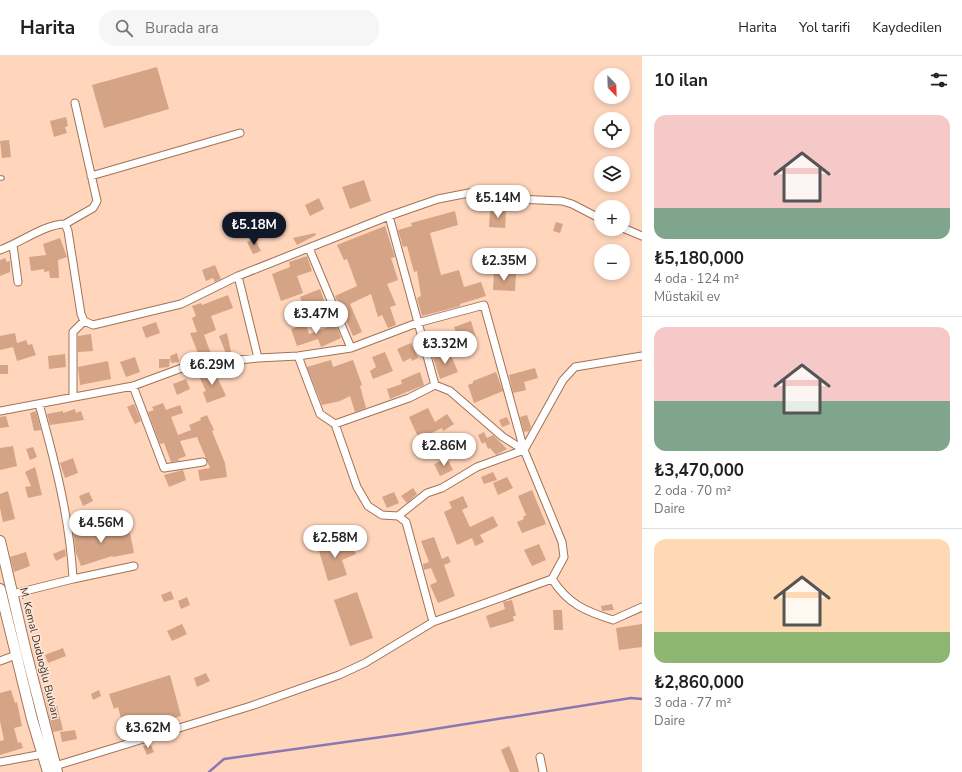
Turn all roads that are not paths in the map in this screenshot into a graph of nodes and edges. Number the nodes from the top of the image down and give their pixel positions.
1 (74, 103) dead end
2 (240, 133) dead end
3 (91, 176) junction
4 (594, 215) edge
5 (389, 216) junction
6 (65, 224) junction
7 (630, 231) edge
8 (642, 236) edge
9 (13, 245) junction
10 (309, 248) junction
11 (0, 250) edge
12 (238, 276) junction
13 (18, 282) dead end
14 (84, 321) junction
15 (417, 323) junction
16 (351, 348) junction
17 (298, 356) junction
18 (642, 356) edge
19 (258, 358) junction
20 (435, 385) junction
21 (133, 386) junction
22 (73, 396) junction
23 (39, 404) junction
24 (0, 411) edge
25 (334, 424) junction
26 (524, 450) junction
27 (203, 462) dead end
28 (398, 516) junction
29 (0, 540) edge
30 (134, 566) dead end
31 (74, 579) junction
32 (552, 579) junction
33 (0, 589) edge
34 (13, 594) junction
35 (642, 607) edge
36 (434, 622) junction
37 (16, 655) junction
38 (0, 661) edge
39 (47, 753) junction
40 (540, 757) dead end
41 (0, 762) edge
42 (52, 770) edge
43 (543, 772) edge

1 - 3 street
2 - 3 street
3 - 6 street
4 - 5 street
5 - 10 street
5 - 15 street
6 - 9 street
6 - 14 street
7 - 8 street
9 - 11 street
9 - 13 street
10 - 12 street
10 - 16 street
12 - 14 street
12 - 19 street
14 - 22 street
15 - 16 street
15 - 20 street
15 - 26 street
16 - 17 street
17 - 19 street
17 - 25 street
18 - 26 street
19 - 21 street
20 - 25 street
20 - 26 street
21 - 22 street
21 - 27 street
22 - 23 street
23 - 24 street
23 - 31 street
25 - 28 street
26 - 28 street
26 - 32 street
28 - 36 street
29 - 34 street, M. Kemal Duduoğlu Bulvarı
30 - 31 street
31 - 34 street
32 - 35 street
32 - 36 street
33 - 37 street, M. Kemal Duduoğlu Bulvarı
34 - 39 street, M. Kemal Duduoğlu Bulvarı
36 - 42 street
37 - 38 street
37 - 39 street, M. Kemal Duduoğlu Bulvarı
39 - 41 street
39 - 42 street, M. Kemal Duduoğlu Bulvarı
40 - 43 street

